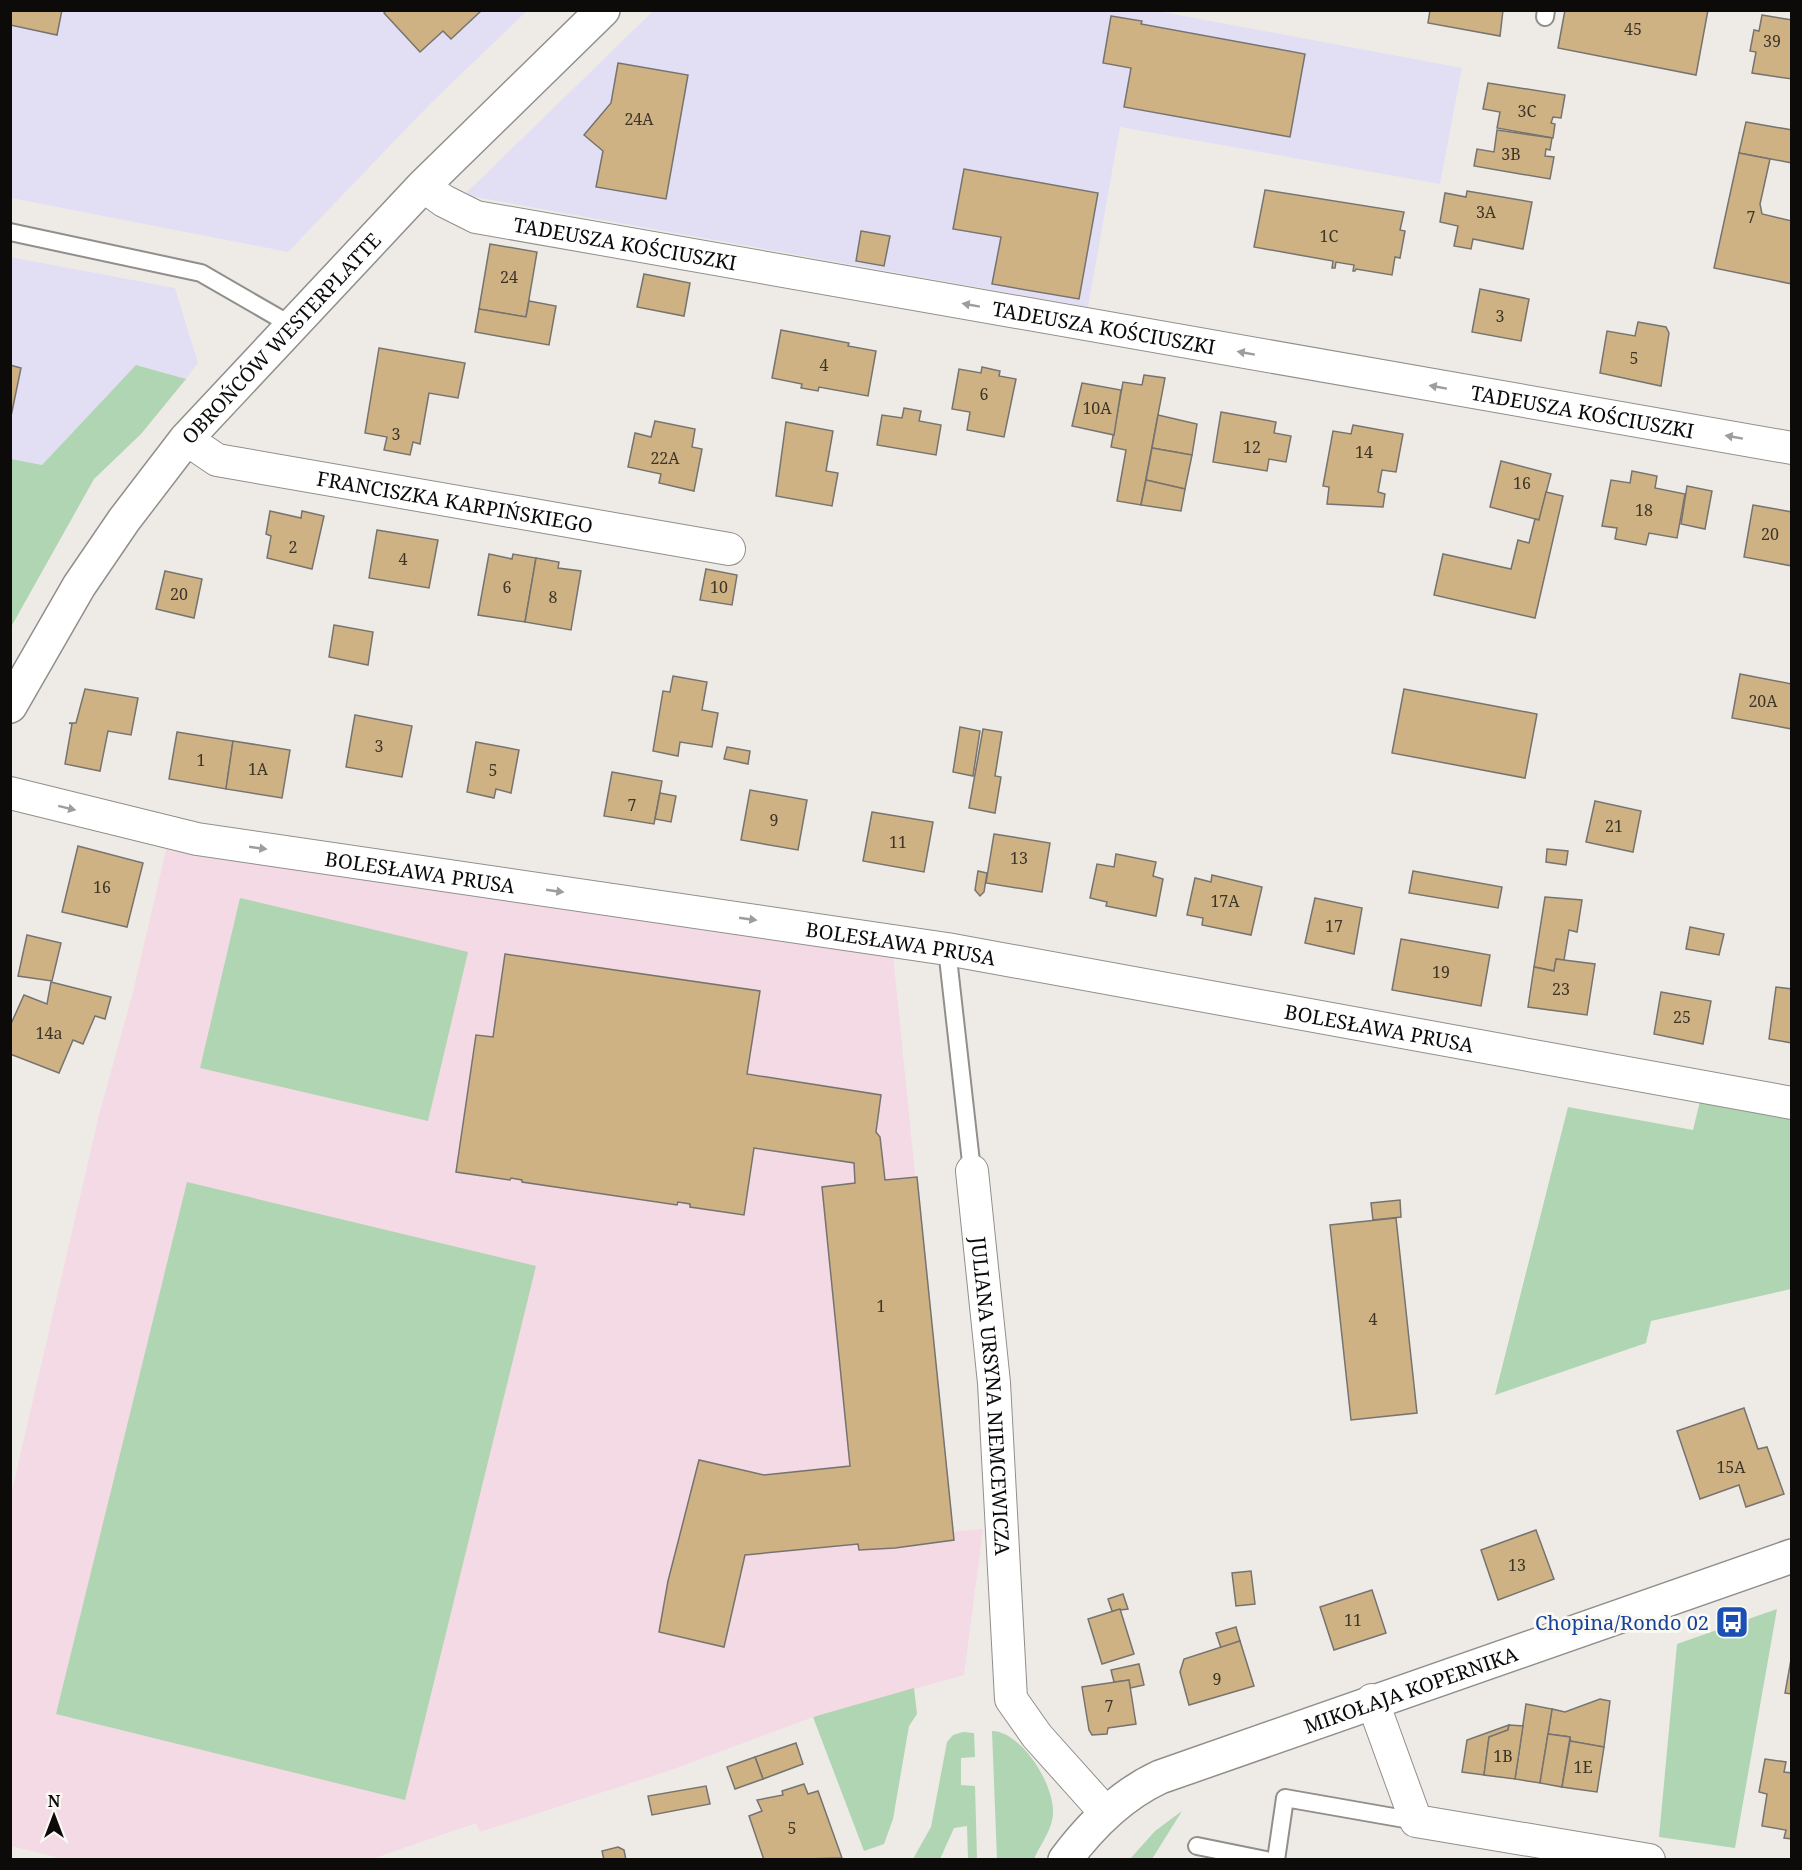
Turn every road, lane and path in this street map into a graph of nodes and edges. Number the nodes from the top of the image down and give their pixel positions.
1 (603, 10) edge
2 (423, 186) junction
3 (10, 232) edge
4 (291, 324) junction
5 (186, 439) junction
6 (1791, 447) edge
7 (729, 549) dead end
8 (10, 706) edge
9 (10, 794) edge
10 (947, 949) junction
11 (1791, 1102) edge
12 (972, 1171) joint
13 (1791, 1556) edge
14 (1372, 1700) junction
15 (1106, 1813) junction
16 (1416, 1821) junction
17 (1197, 1846) dead end
18 (1074, 1853) edge
19 (1266, 1860) edge
20 (1276, 1860) edge
21 (1649, 1860) edge

1 - 2 street, OBROŃCÓW WESTERPLATTE
2 - 4 street, OBROŃCÓW WESTERPLATTE
6 -> 2 street, TADEUSZA KOŚCIUSZKI
3 - 4 lane
4 - 5 street, OBROŃCÓW WESTERPLATTE
5 - 7 street, FRANCISZKA KARPIŃSKIEGO
5 - 8 street, OBROŃCÓW WESTERPLATTE
9 -> 10 street, BOLESŁAWA PRUSA
10 - 11 street, BOLESŁAWA PRUSA
10 - 12 lane, JULIANA URSYNA NIEMCEWICZA
12 - 15 street, JULIANA URSYNA NIEMCEWICZA
13 - 14 street, MIKOŁAJA KOPERNIKA
14 - 15 street, MIKOŁAJA KOPERNIKA
14 - 16 street
15 - 18 street, MIKOŁAJA KOPERNIKA
16 - 20 lane
16 - 21 street
17 - 19 lane

